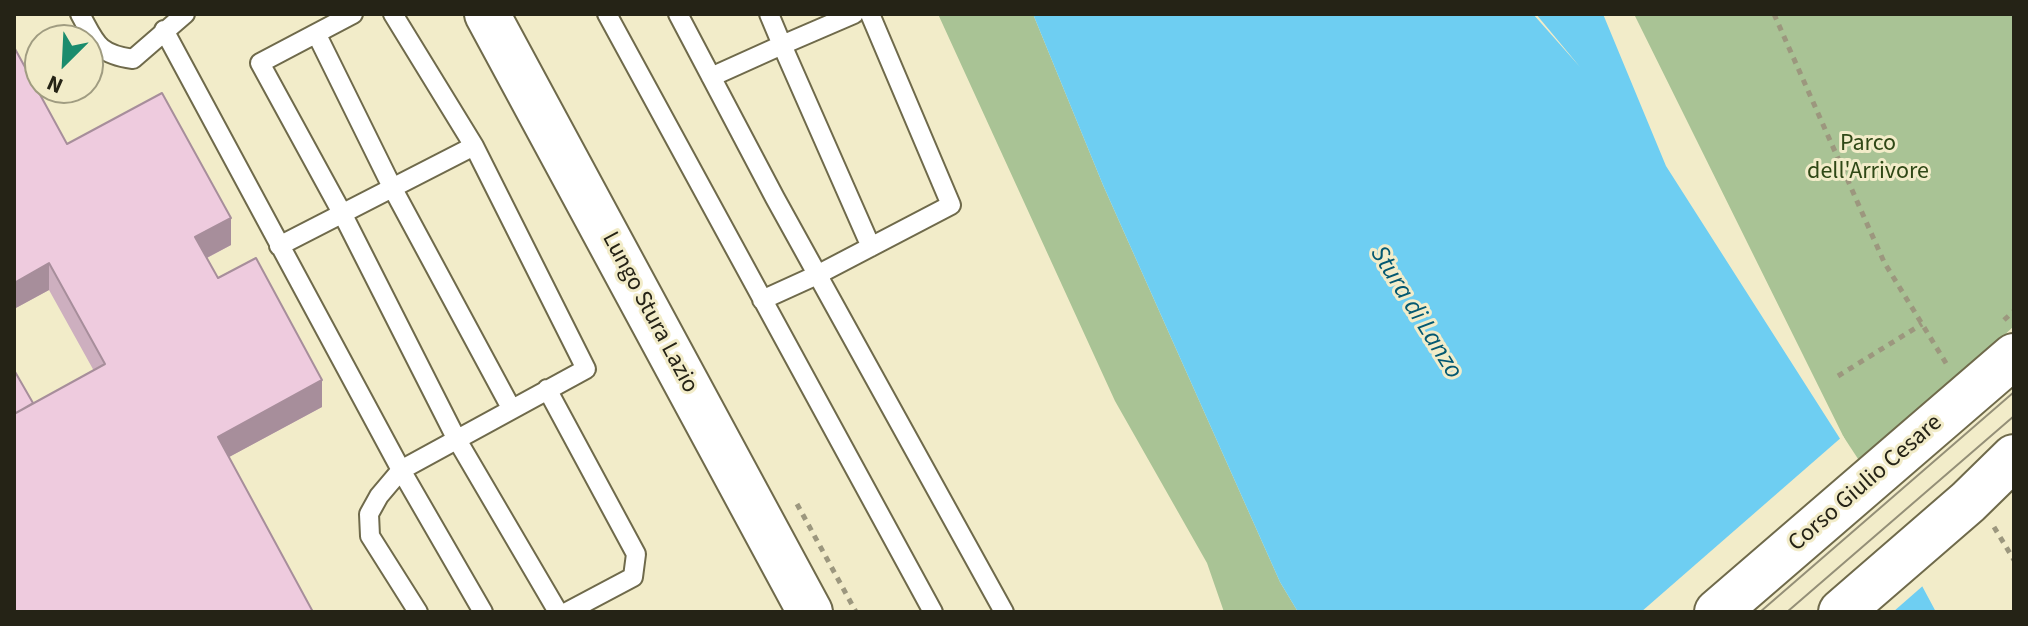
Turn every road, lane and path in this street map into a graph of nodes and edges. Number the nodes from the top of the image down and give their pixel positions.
1 (80, 14) edge
2 (185, 14) edge
3 (353, 14) edge
4 (393, 14) edge
5 (487, 14) edge
6 (607, 14) edge
7 (678, 14) edge
8 (769, 14) edge
9 (854, 14) edge
10 (870, 14) edge
11 (1774, 14) edge
12 (164, 30) junction
13 (317, 35) junction
14 (782, 45) junction
15 (711, 77) junction
16 (474, 146) junction
17 (393, 189) junction
18 (342, 213) junction
19 (279, 246) junction
20 (871, 247) junction
21 (817, 275) junction
22 (762, 300) junction
23 (1922, 324) junction
24 (2014, 356) edge
25 (1951, 371) dead end
26 (1838, 376) dead end
27 (547, 389) junction
28 (511, 408) junction
29 (456, 438) junction
30 (2014, 457) edge
31 (401, 470) junction
32 (1978, 511) junction
33 (2014, 560) edge
34 (418, 612) edge
35 (483, 612) edge
36 (558, 612) edge
37 (567, 612) edge
38 (810, 612) edge
39 (933, 612) edge
40 (1004, 612) edge
41 (1717, 612) edge
42 (1841, 612) edge

1 - 12 lane
2 - 12 lane
3 - 13 lane
4 - 16 lane
5 - 38 main road, Lungo Stura Lazio
6 - 22 lane
7 - 15 lane
8 - 14 lane
9 - 14 lane
10 - 20 lane
11 - 23 path
12 - 19 lane
13 - 17 lane
13 - 18 lane
14 - 15 lane
14 - 20 lane
15 - 21 lane
16 - 17 lane
16 - 27 lane
17 - 18 lane
17 - 28 lane
18 - 19 lane
18 - 29 lane
19 - 31 lane
20 - 21 lane
21 - 22 lane
21 - 40 lane
22 - 39 lane
23 - 25 path
23 - 26 path
24 - 41 main road, Corso Giulio Cesare
27 - 28 lane
27 - 37 lane
28 - 29 lane
29 - 31 lane
29 - 36 lane
30 - 32 main road
31 - 34 lane
31 - 35 lane
32 - 33 path
32 - 42 main road

